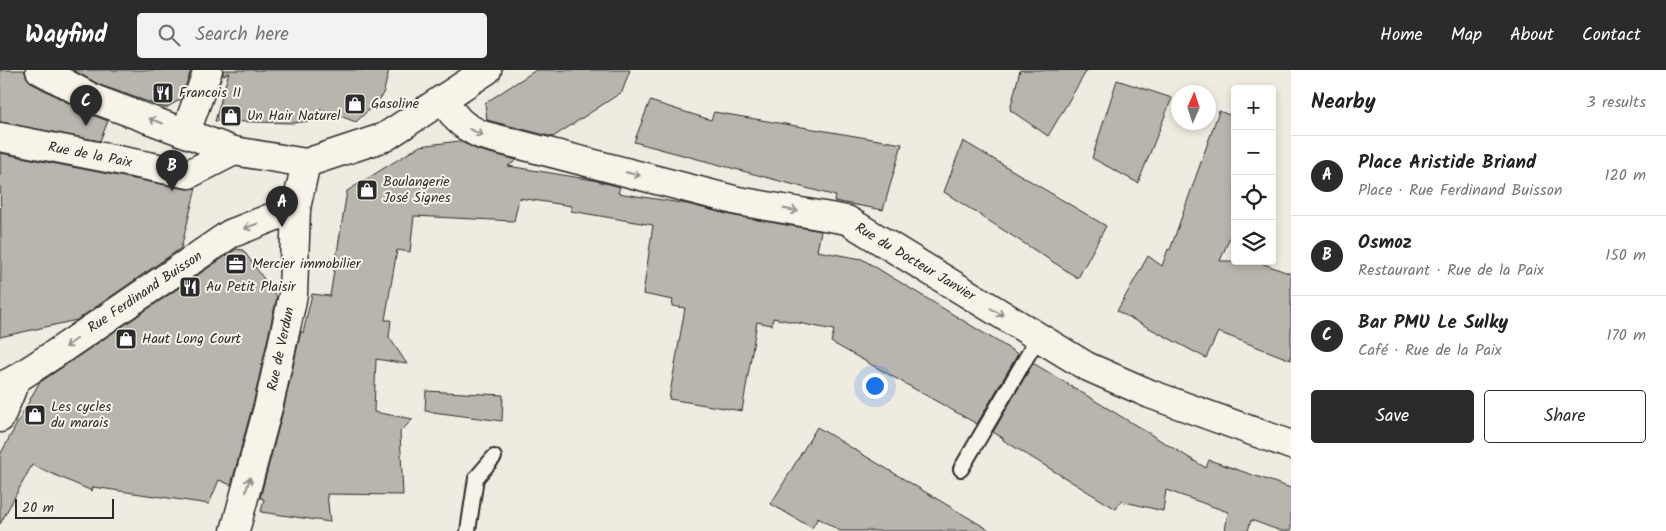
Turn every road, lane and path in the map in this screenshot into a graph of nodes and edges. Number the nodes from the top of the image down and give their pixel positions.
1 (40, 70) edge
2 (208, 70) edge
3 (486, 70) edge
4 (443, 99) junction
5 (186, 132) junction
6 (0, 137) edge
7 (234, 151) junction
8 (306, 163) junction
9 (296, 208) junction
10 (1039, 336) junction
11 (8, 383) edge
12 (0, 418) edge
13 (1291, 445) edge
14 (494, 458) dead end
15 (961, 469) dead end
16 (235, 531) edge
17 (468, 531) edge

5 -> 1 street
2 - 5 street
3 - 4 street
4 - 8 street
4 -> 10 street, Rue du Docteur Janvier
5 - 7 street
6 - 7 street, Rue de la Paix
7 - 8 street
8 - 9 street, Rue de Verdun
9 -> 11 street, Rue Ferdinand Buisson
16 -> 9 street, Rue de Verdun
10 - 13 street, Rue du Docteur Janvier
10 - 15 lane
11 - 12 street
14 - 17 lane

